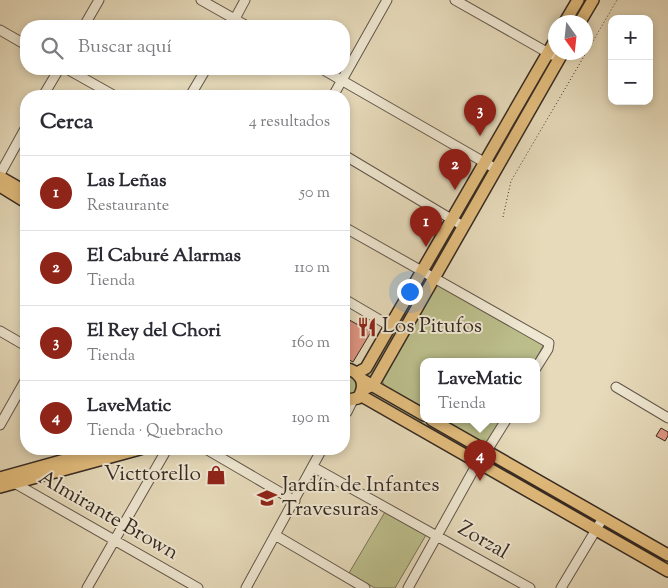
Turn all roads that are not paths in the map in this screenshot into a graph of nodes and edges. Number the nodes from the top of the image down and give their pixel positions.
1 (99, 0) edge
2 (201, 0) edge
3 (245, 0) edge
4 (387, 0) edge
5 (455, 0) edge
6 (578, 0) edge
7 (593, 0) edge
8 (569, 15) edge
9 (584, 15) edge
10 (87, 20) edge
11 (229, 20) edge
12 (235, 20) edge
13 (0, 30) edge
14 (20, 42) edge
15 (548, 53) joint
16 (559, 60) edge
17 (350, 67) edge
18 (55, 75) edge
19 (78, 75) edge
20 (202, 75) edge
21 (333, 75) edge
22 (346, 75) edge
23 (343, 80) junction
24 (47, 90) edge
25 (104, 90) edge
26 (194, 90) edge
27 (337, 90) edge
28 (20, 138) edge
29 (350, 159) edge
30 (484, 162) junction
31 (496, 169) junction
32 (0, 175) edge
33 (0, 186) edge
34 (20, 188) edge
35 (20, 198) edge
36 (451, 219) junction
37 (463, 226) junction
38 (350, 231) edge
39 (421, 272) junction
40 (433, 278) junction
41 (350, 303) edge
42 (390, 326) junction
43 (0, 330) edge
44 (20, 342) edge
45 (540, 362) edge
46 (350, 376) edge
47 (616, 387) dead end
48 (20, 389) edge
49 (359, 389) edge
50 (350, 405) edge
51 (420, 413) edge
52 (668, 418) edge
53 (437, 423) edge
54 (504, 423) edge
55 (0, 424) edge
56 (486, 452) junction
57 (84, 455) edge
58 (113, 455) edge
59 (164, 455) edge
60 (216, 455) edge
61 (319, 455) edge
62 (478, 462) junction
63 (313, 467) junction
64 (3, 480) edge
65 (294, 501) junction
66 (602, 518) junction
67 (596, 530) junction
68 (275, 535) junction
69 (437, 535) junction
70 (115, 540) junction
71 (668, 556) edge
72 (668, 571) edge
73 (87, 588) edge
74 (198, 588) edge
75 (246, 588) edge
76 (365, 588) edge
77 (408, 588) edge
78 (530, 588) edge
79 (561, 588) edge

1 - 10 street
2 - 11 street
3 - 12 street
4 - 17 street
5 - 15 street
6 - 8 main road
7 - 9 main road
13 - 14 street
15 - 30 main road
16 - 31 main road
18 - 24 street
19 - 25 street
20 - 26 street
21 - 23 street
22 - 23 street
23 - 27 street
23 - 30 street
28 - 32 street
29 - 36 street
30 - 31 street
30 - 36 main road
31 - 37 main road
32 - 34 main road
33 - 35 main road
36 - 37 street
36 - 39 main road
37 - 40 main road
38 - 39 street
39 - 40 street
39 - 42 main road
40 - 45 street
40 - 49 main road
41 - 42 street
42 - 49 main road
43 - 44 street
46 - 49 main road
47 - 52 street
48 - 55 street
49 - 50 street
49 - 51 main road
49 - 62 main road
53 - 56 main road
54 - 56 street
56 - 62 street
56 - 66 main road
57 - 64 main road
58 - 64 main road
59 - 70 street
60 - 65 street
61 - 63 street
62 - 67 main road
62 - 69 street
63 - 65 street
63 - 69 street, Zorzal
64 - 70 street, Almirante Brown
65 - 68 street
66 - 67 street
66 - 71 main road
67 - 72 main road
67 - 79 street
68 - 75 street
68 - 76 street
69 - 77 street
69 - 78 street, Zorzal
70 - 73 street
70 - 74 street, Almirante Brown

